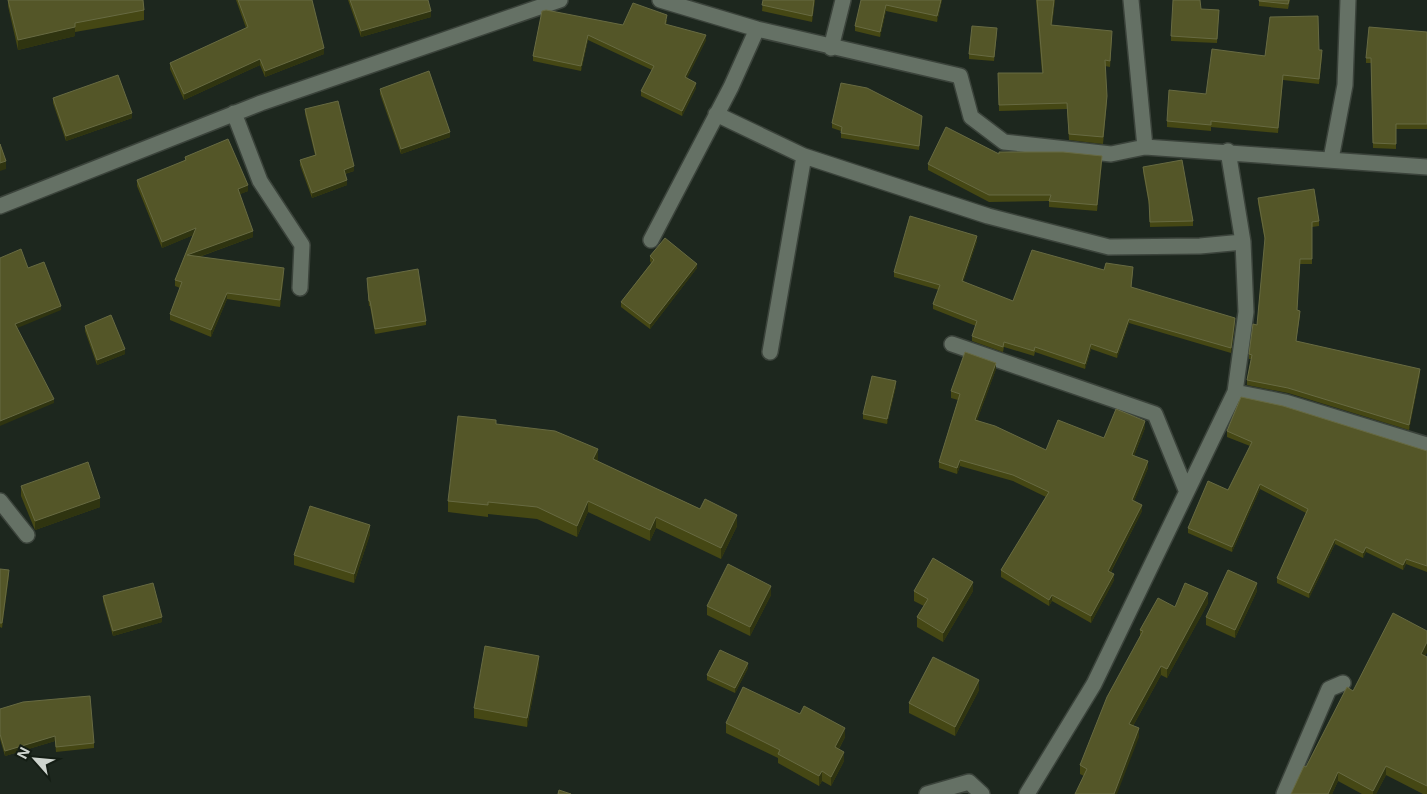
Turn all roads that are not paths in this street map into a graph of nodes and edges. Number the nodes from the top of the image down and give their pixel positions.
1 (560, 0) edge
2 (660, 0) edge
3 (843, 0) edge
4 (1131, 0) edge
5 (1348, 0) edge
6 (757, 29) junction
7 (831, 48) junction
8 (234, 113) junction
9 (716, 114) junction
10 (1145, 147) junction
11 (1228, 151) junction
12 (804, 156) junction
13 (1331, 159) junction
14 (1427, 167) edge
15 (0, 206) edge
16 (652, 240) dead end
17 (1243, 242) junction
18 (300, 288) dead end
19 (952, 344) dead end
20 (770, 352) dead end
21 (1235, 392) junction
22 (1427, 445) edge
23 (1186, 490) junction
24 (0, 501) edge
25 (27, 535) dead end
26 (1343, 683) dead end
27 (926, 794) edge
28 (982, 794) edge
29 (1027, 794) edge
30 (1284, 794) edge

1 - 8 street
2 - 6 street
3 - 7 street
4 - 10 street
5 - 13 street
6 - 7 street
6 - 9 street
7 - 10 street
8 - 15 street
8 - 18 street
9 - 12 street
9 - 16 street
10 - 11 street
11 - 13 street
11 - 17 street
12 - 17 street
12 - 20 street
13 - 14 street
17 - 21 street
19 - 23 street
21 - 22 street
21 - 23 street
23 - 29 street
24 - 25 street
26 - 30 street
27 - 28 street

